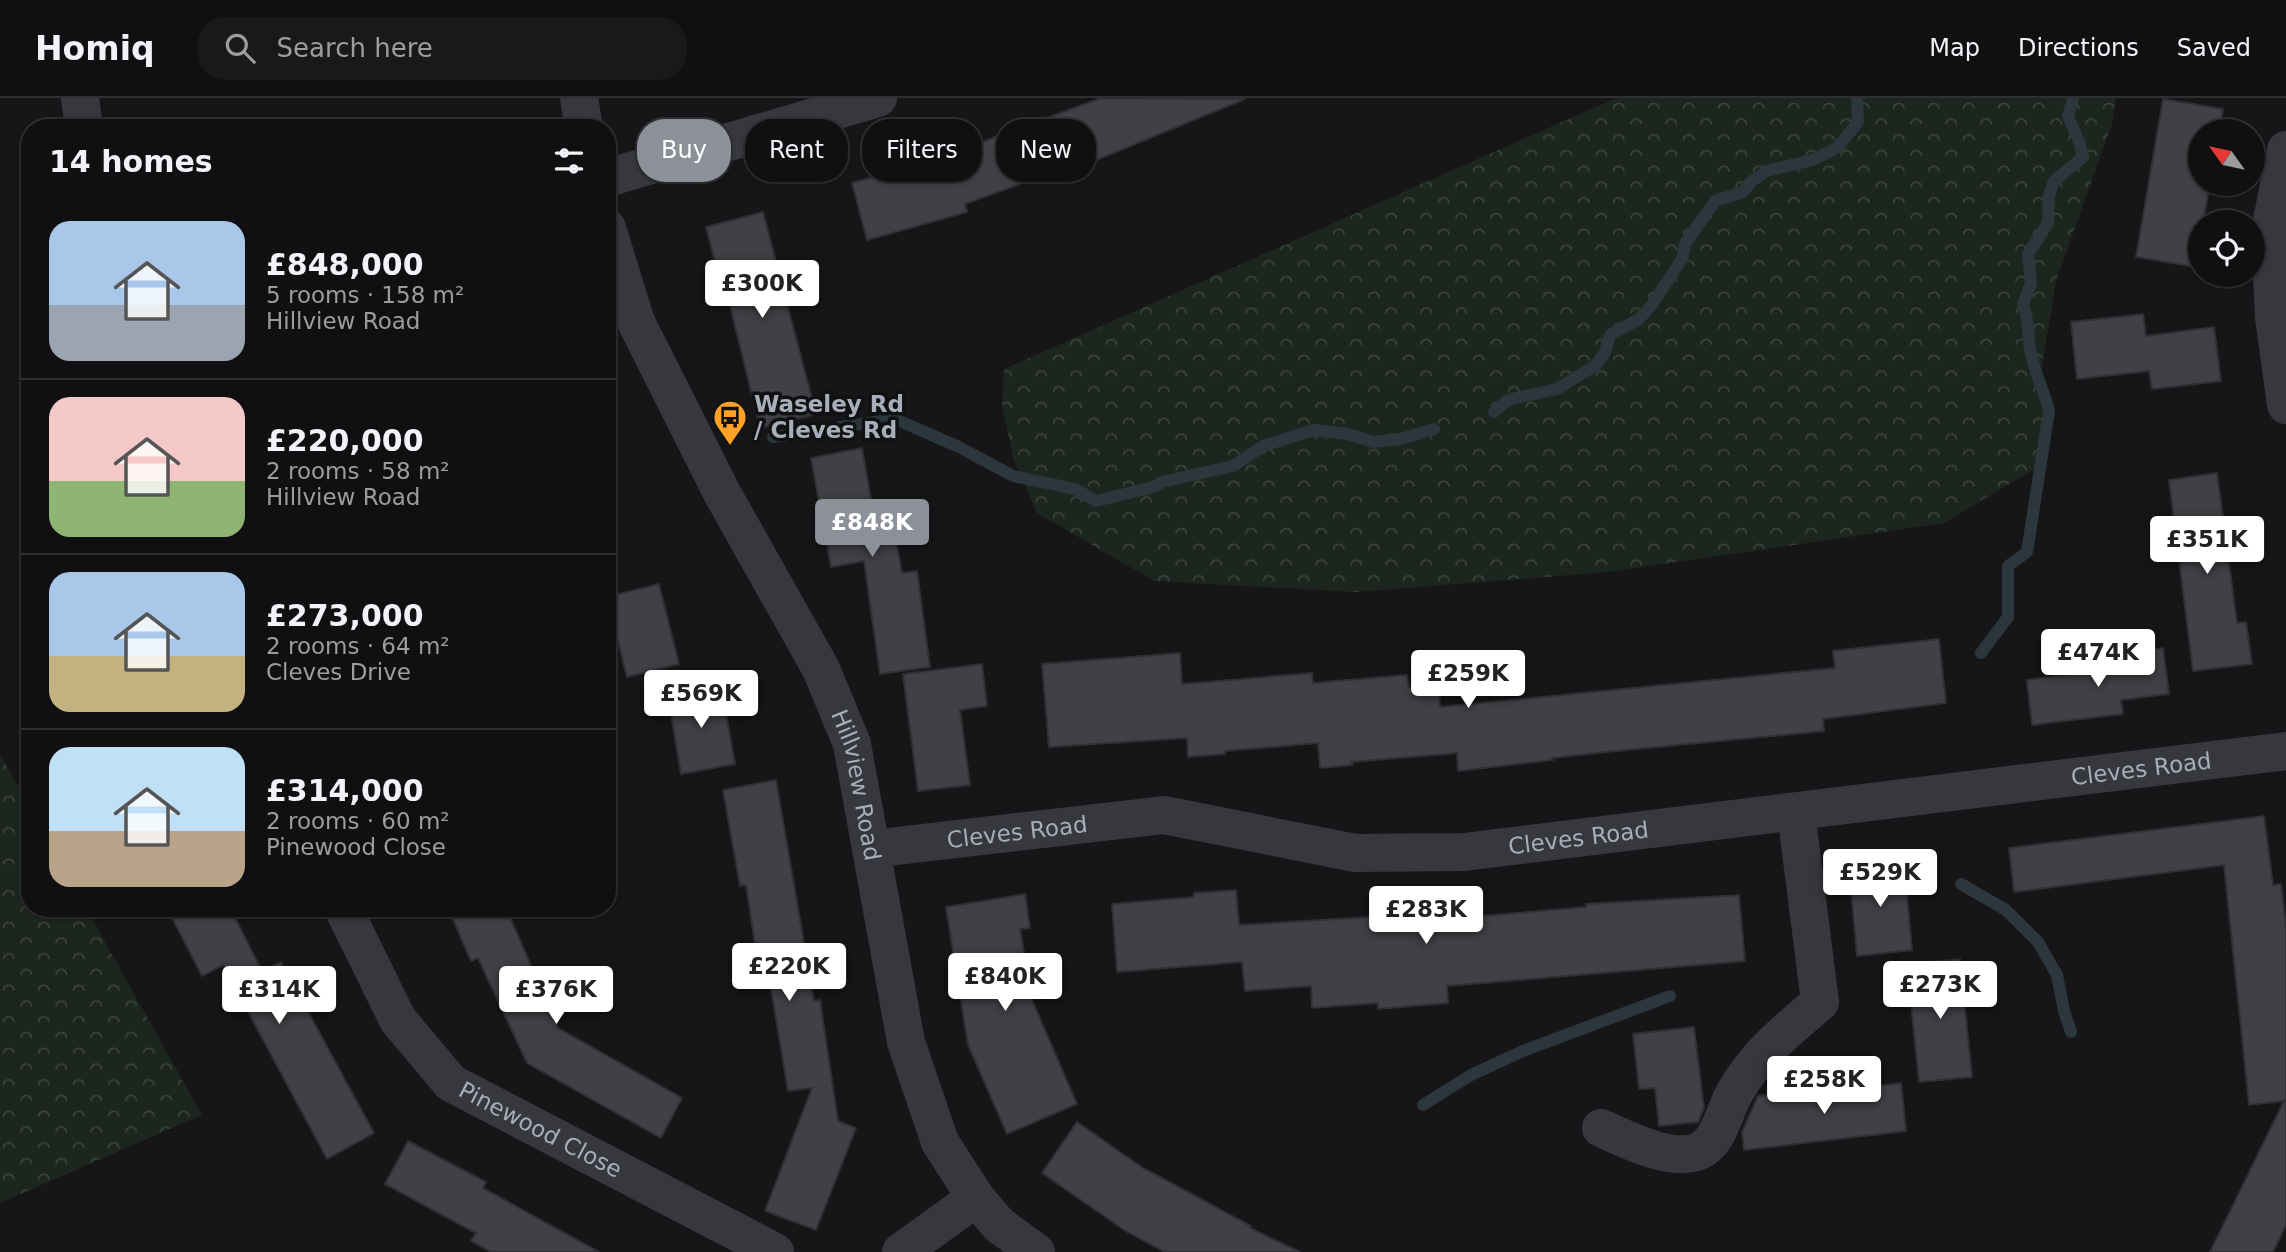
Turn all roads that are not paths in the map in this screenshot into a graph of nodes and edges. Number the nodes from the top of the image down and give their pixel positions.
1 (80, 98) edge
2 (579, 98) edge
3 (878, 98) edge
4 (83, 119) edge
5 (582, 119) edge
6 (2286, 150) edge
7 (616, 175) edge
8 (616, 257) edge
9 (2286, 405) edge
10 (2286, 751) edge
11 (1796, 812) junction
12 (871, 849) junction
13 (347, 917) edge
14 (1601, 1128) dead end
15 (976, 1198) junction
16 (775, 1252) edge
17 (901, 1252) edge
18 (1036, 1252) edge

1 - 4 street
2 - 5 street
3 - 7 street
6 - 9 street
8 - 12 street, Hillview Road
10 - 11 street, Cleves Road
11 - 12 street, Cleves Road
11 - 14 street
12 - 15 street, Hillview Road
13 - 16 street, Pinewood Close
15 - 17 street
15 - 18 street, Hillview Road

